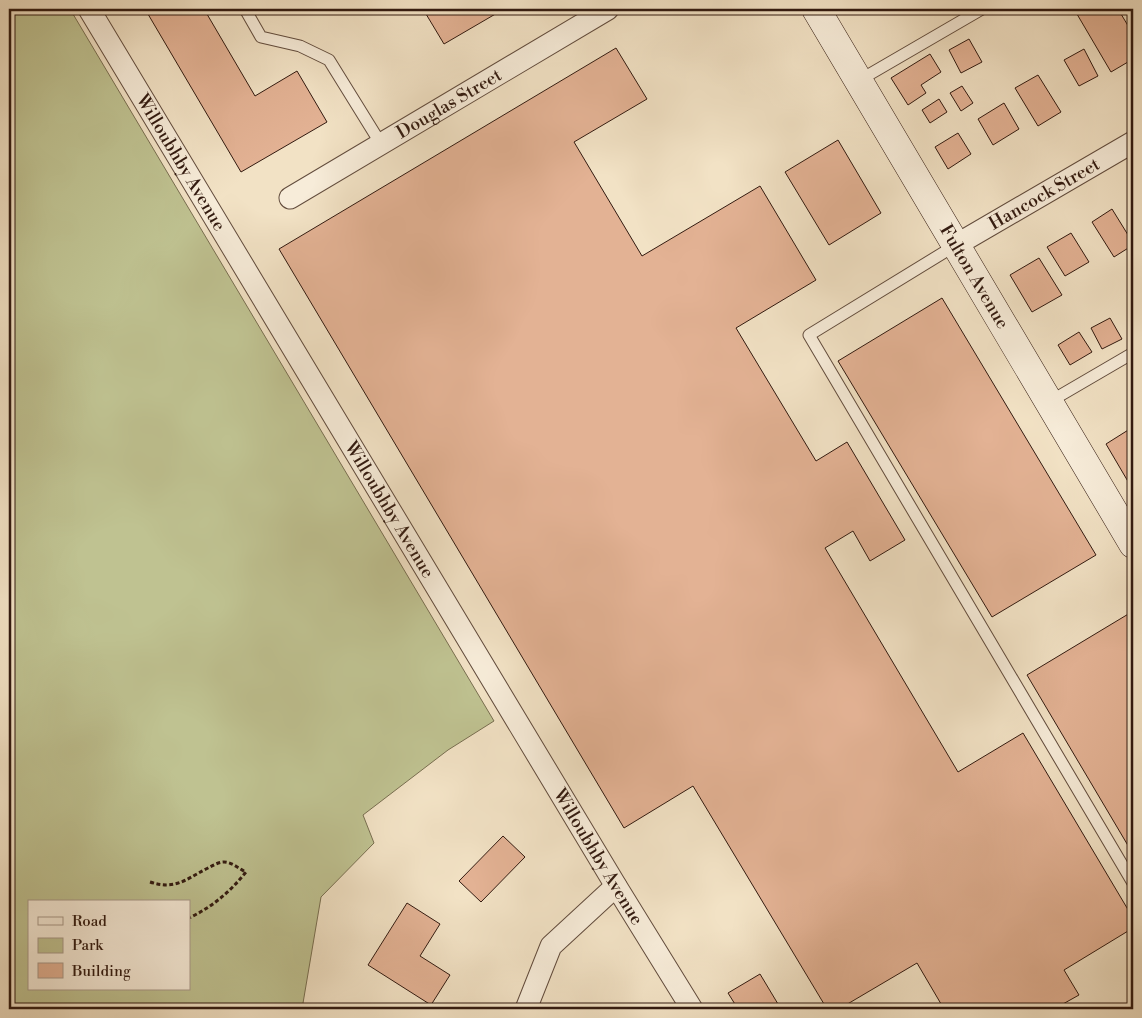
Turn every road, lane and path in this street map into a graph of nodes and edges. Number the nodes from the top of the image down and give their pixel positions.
1 (89, 9) edge
2 (245, 9) edge
3 (606, 9) edge
4 (816, 9) edge
5 (982, 9) edge
6 (858, 81) junction
7 (1133, 142) edge
8 (381, 144) junction
9 (290, 198) dead end
10 (956, 246) junction
11 (1133, 353) edge
12 (1049, 402) junction
13 (1133, 544) edge
14 (150, 882) dead end
15 (1133, 884) edge
16 (616, 886) junction
17 (190, 917) edge
18 (526, 1009) edge
19 (692, 1009) edge

1 - 16 street, Willoubhby Avenue
2 - 8 lane
3 - 8 street, Douglas Street
4 - 6 street, Fulton Avenue
5 - 6 lane
6 - 10 street, Fulton Avenue
7 - 10 street, Hancock Street
8 - 9 street, Douglas Street
10 - 12 street, Fulton Avenue
10 - 15 lane
11 - 12 lane
12 - 13 street, Fulton Avenue
14 - 17 path
16 - 18 street
16 - 19 street, Willoubhby Avenue

